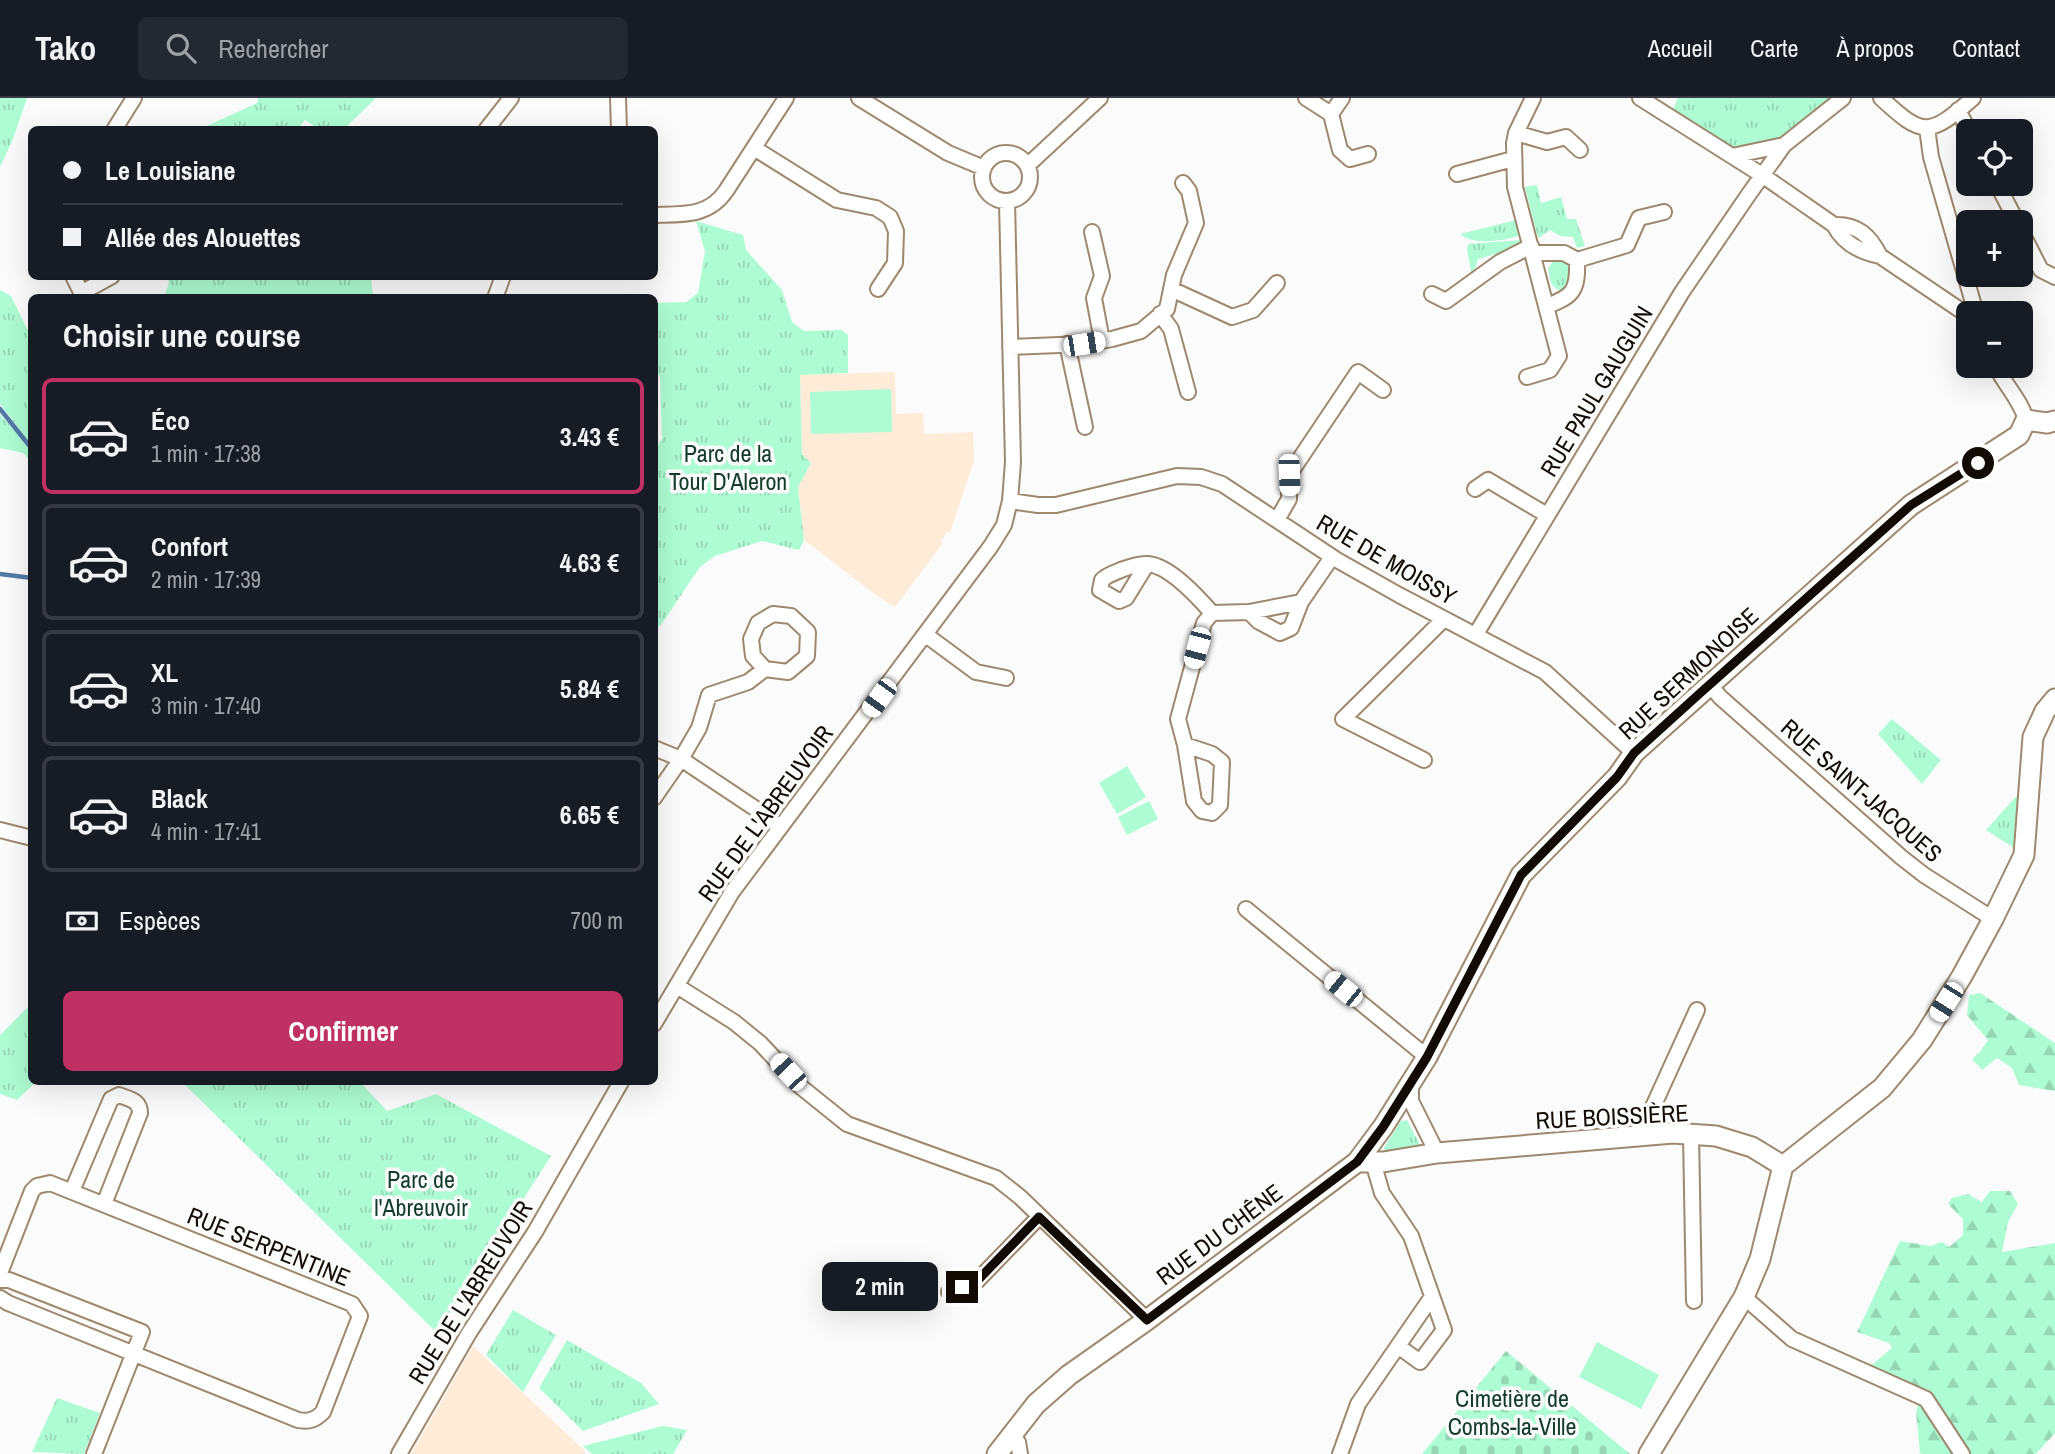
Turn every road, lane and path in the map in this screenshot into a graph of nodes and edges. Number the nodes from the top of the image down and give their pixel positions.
1 (134, 98) edge
2 (510, 98) edge
3 (618, 98) edge
4 (786, 98) edge
5 (859, 98) edge
6 (1100, 98) edge
7 (1306, 98) edge
8 (1342, 98) edge
9 (1533, 98) edge
10 (1640, 98) edge
11 (1843, 98) edge
12 (1881, 98) edge
13 (1973, 98) edge
14 (1958, 110) junction
15 (1331, 114) junction
16 (1963, 119) edge
17 (116, 126) edge
18 (489, 126) edge
19 (619, 126) edge
20 (1927, 128) junction
21 (1516, 133) junction
22 (1784, 145) junction
23 (754, 148) junction
24 (1580, 150) dead end
25 (1368, 154) dead end
26 (1732, 156) junction
27 (1513, 159) junction
28 (1028, 165) junction
29 (984, 168) junction
30 (1457, 174) dead end
31 (1762, 175) junction
32 (1183, 183) dead end
33 (1007, 201) junction
34 (1664, 212) dead end
35 (658, 215) edge
36 (1092, 232) dead end
37 (1532, 250) junction
38 (2033, 254) edge
39 (1577, 260) junction
40 (2055, 277) edge
41 (105, 280) edge
42 (1277, 283) dead end
43 (878, 289) dead end
44 (1171, 289) junction
45 (84, 294) edge
46 (1432, 294) dead end
47 (1973, 301) edge
48 (1547, 306) junction
49 (1956, 307) edge
50 (1160, 314) junction
51 (1102, 341) junction
52 (1067, 344) junction
53 (1010, 347) junction
54 (1527, 377) dead end
55 (2001, 378) edge
56 (1384, 390) dead end
57 (1188, 392) dead end
58 (2026, 420) junction
59 (2055, 421) edge
60 (1085, 427) dead end
61 (1475, 489) dead end
62 (1010, 501) junction
63 (1547, 515) junction
64 (1277, 520) junction
65 (1332, 557) junction
66 (1147, 564) dead end
67 (1301, 601) junction
68 (1249, 612) junction
69 (1212, 613) junction
70 (1444, 619) junction
71 (1476, 634) junction
72 (926, 635) junction
73 (765, 669) junction
74 (1006, 678) dead end
75 (1710, 685) junction
76 (2055, 699) edge
77 (1185, 746) dead end
78 (658, 750) edge
79 (1634, 753) junction
80 (681, 759) junction
81 (1424, 760) dead end
82 (658, 792) edge
83 (780, 828) junction
84 (0, 830) edge
85 (28, 837) edge
86 (1246, 909) dead end
87 (1993, 919) junction
88 (677, 985) junction
89 (1697, 1010) dead end
90 (658, 1017) edge
91 (1427, 1057) junction
92 (1411, 1083) junction
93 (616, 1085) edge
94 (1691, 1134) junction
95 (1650, 1135) junction
96 (1437, 1153) junction
97 (1365, 1162) junction
98 (1783, 1166) junction
99 (72, 1191) junction
100 (104, 1204) junction
101 (1039, 1217) junction
102 (0, 1273) edge
103 (0, 1280) edge
104 (949, 1292) dead end
105 (1744, 1297) junction
106 (0, 1298) edge
107 (1431, 1298) junction
108 (1694, 1301) dead end
109 (1147, 1320) junction
110 (1398, 1346) junction
111 (134, 1354) junction
112 (1010, 1436) junction
113 (94, 1454) edge
114 (399, 1454) edge
115 (997, 1454) edge
116 (1020, 1454) edge
117 (1340, 1454) edge
118 (1649, 1454) edge
119 (1962, 1454) edge

1 - 17 street
2 - 18 street
3 - 19 street
4 - 23 street
5 - 29 street
6 - 28 street
7 - 15 street
8 - 15 street
9 - 21 street
10 - 26 street
11 - 22 street
12 - 20 street
13 - 14 street
14 - 16 street
14 - 20 street
15 - 25 street
20 - 47 street
21 - 24 street
21 - 27 street
22 - 26 street
22 - 31 street, RUE PAUL GAUGUIN
23 - 35 street
23 - 43 street
26 - 31 street
27 - 30 street
27 - 37 street
28 - 29 street
28 - 33 street
29 - 33 street
31 - 49 street
31 - 63 street, RUE PAUL GAUGUIN
32 - 44 street
33 - 53 street, RUE DE L'ABREUVOIR
34 - 39 street
36 - 51 street
37 - 39 street
37 - 46 street
37 - 48 street
38 - 40 street
39 - 48 street
41 - 45 street
42 - 44 street
44 - 50 street
48 - 54 street
50 - 51 street
50 - 57 street
51 - 52 street
52 - 53 street
52 - 60 street
53 - 62 street, RUE DE L'ABREUVOIR
55 - 58 street
56 - 64 street
58 - 59 street
58 - 75 street, RUE SERMONOISE
61 - 63 street
62 - 64 street, RUE DE MOISSY
62 - 72 street, RUE DE L'ABREUVOIR
63 - 71 street, RUE PAUL GAUGUIN
64 - 65 street, RUE DE MOISSY
65 - 67 street
65 - 70 street, RUE DE MOISSY
66 - 69 street
67 - 68 street
67 - 68 street
68 - 69 street
69 - 77 street
70 - 71 street, RUE DE MOISSY
70 - 81 street
71 - 79 street, RUE DE MOISSY
72 - 74 street
72 - 83 street, RUE DE L'ABREUVOIR
73 - 73 street
73 - 80 street
75 - 79 street, RUE SERMONOISE
75 - 87 street, RUE SAINT-JACQUES
76 - 87 street
78 - 80 street
79 - 91 street, RUE SERMONOISE
80 - 82 street
80 - 83 street
83 - 88 street, RUE DE L'ABREUVOIR
84 - 85 street
86 - 91 street
87 - 98 street
88 - 90 street, RUE DE L'ABREUVOIR
88 - 101 street
89 - 95 street
91 - 92 street, RUE SERMONOISE
92 - 96 street
92 - 97 street, RUE DU CHÊNE
93 - 114 street, RUE DE L'ABREUVOIR
94 - 95 street, RUE BOISSIÈRE
94 - 98 street, RUE BOISSIÈRE
94 - 108 street
95 - 96 street, RUE BOISSIÈRE
96 - 97 street, RUE BOISSIÈRE
97 - 107 street
97 - 109 street, RUE DU CHÊNE
98 - 105 street
99 - 100 street, RUE SERPENTINE
99 - 100 street
99 - 102 street, RUE SERPENTINE
100 - 111 street, RUE SERPENTINE
101 - 104 street
101 - 109 street
103 - 111 street
105 - 118 street
105 - 119 street
106 - 111 street, RUE SERPENTINE
107 - 110 street
107 - 110 street
109 - 112 street, RUE DU CHÊNE
110 - 117 street
111 - 113 street
112 - 115 street, RUE DU CHÊNE
112 - 116 street

